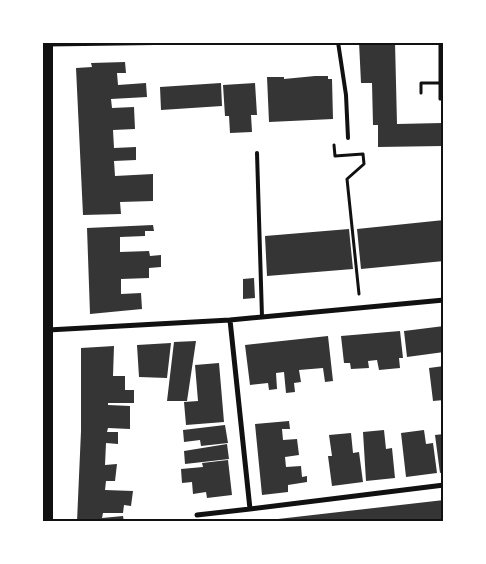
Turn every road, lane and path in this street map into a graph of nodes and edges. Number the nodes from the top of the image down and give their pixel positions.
1 (191, 42) edge
2 (338, 42) edge
3 (440, 42) edge
4 (46, 43) edge
5 (440, 83) junction
6 (421, 93) dead end
7 (444, 99) edge
8 (348, 138) dead end
9 (258, 153) dead end
10 (363, 154) dead end
11 (444, 300) edge
12 (361, 309) junction
13 (262, 317) junction
14 (230, 320) junction
15 (46, 330) junction
16 (44, 420) edge
17 (444, 485) edge
18 (250, 509) junction
19 (197, 515) dead end
20 (47, 522) edge

1 - 4 street
2 - 8 lane
3 - 5 path
4 - 15 main road
5 - 6 path
5 - 7 path
9 - 13 lane
10 - 12 path
11 - 12 street
12 - 13 street
13 - 14 street
14 - 15 street
14 - 18 street
15 - 16 main road
16 - 20 main road
17 - 18 street
18 - 19 street

